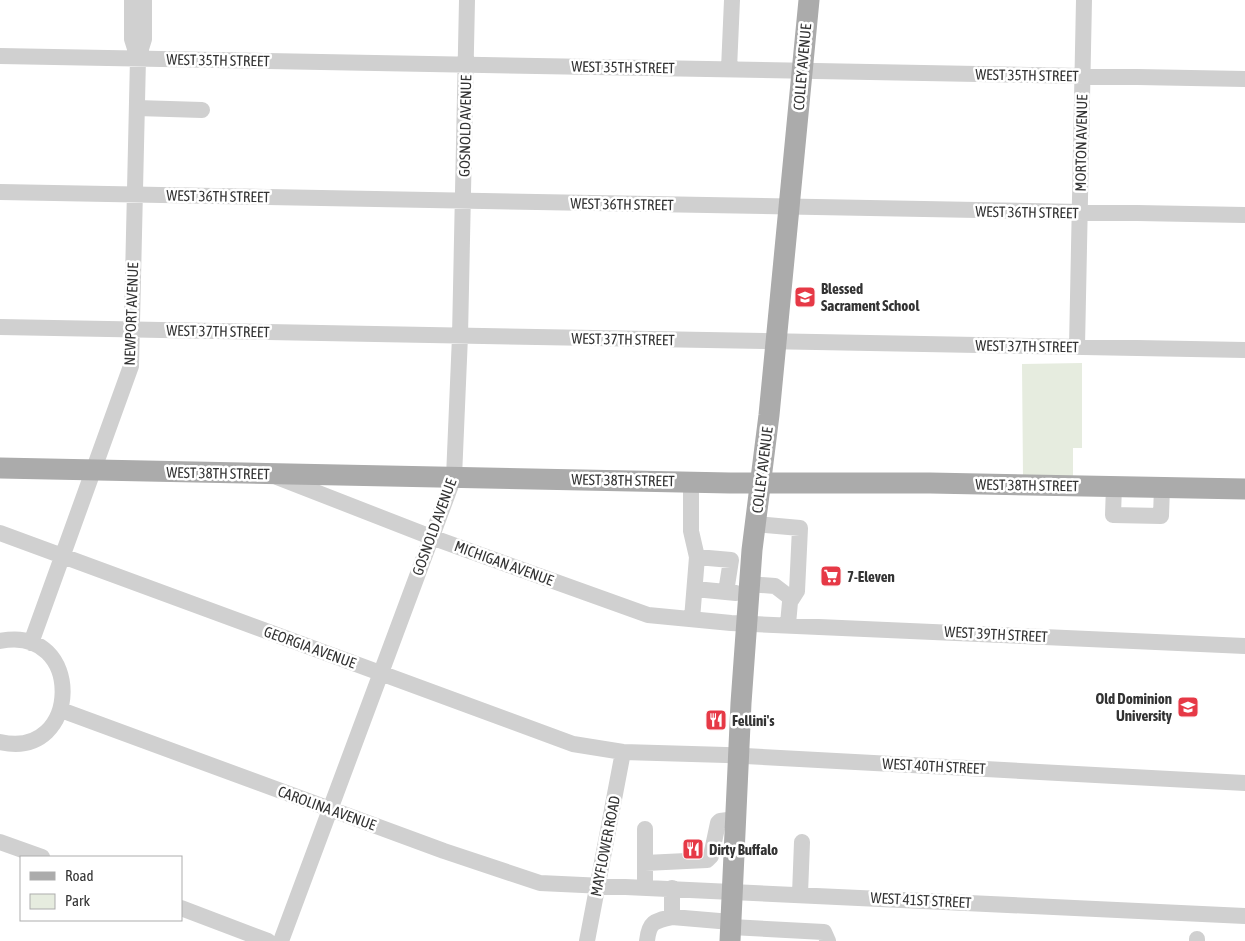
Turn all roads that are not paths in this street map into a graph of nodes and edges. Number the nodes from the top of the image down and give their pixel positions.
1 (132, 0) edge
2 (144, 0) edge
3 (467, 0) edge
4 (732, 0) edge
5 (809, 0) edge
6 (1084, 0) edge
7 (0, 56) edge
8 (138, 58) junction
9 (466, 64) junction
10 (729, 69) junction
11 (802, 70) junction
12 (1082, 76) junction
13 (1245, 79) edge
14 (137, 108) junction
15 (202, 110) dead end
16 (0, 192) edge
17 (135, 194) junction
18 (463, 201) junction
19 (789, 207) junction
20 (1080, 213) junction
21 (1245, 215) edge
22 (0, 327) edge
23 (132, 329) junction
24 (460, 336) junction
25 (776, 342) junction
26 (1077, 347) junction
27 (1245, 350) edge
28 (0, 468) edge
29 (94, 470) junction
30 (268, 474) junction
31 (454, 478) junction
32 (691, 482) junction
33 (760, 482) junction
34 (1114, 486) junction
35 (1162, 487) junction
36 (1245, 489) edge
37 (755, 524) junction
38 (0, 533) edge
39 (431, 537) junction
40 (62, 556) junction
41 (697, 557) junction
42 (749, 589) junction
43 (695, 590) junction
44 (726, 592) junction
45 (792, 599) junction
46 (692, 618) junction
47 (746, 622) junction
48 (788, 624) junction
49 (0, 641) edge
50 (31, 643) junction
51 (1245, 646) edge
52 (381, 674) junction
53 (61, 710) junction
54 (0, 742) edge
55 (623, 752) junction
56 (738, 755) junction
57 (1245, 783) edge
58 (330, 809) junction
59 (736, 819) junction
60 (645, 829) dead end
61 (0, 842) edge
62 (802, 842) dead end
63 (39, 856) edge
64 (645, 863) junction
65 (598, 886) junction
66 (644, 888) junction
67 (672, 888) junction
68 (732, 891) junction
69 (800, 894) junction
70 (182, 908) edge
71 (1245, 916) edge
72 (672, 917) junction
73 (731, 930) edge
74 (268, 941) edge
75 (281, 941) edge
76 (587, 941) edge
77 (647, 941) edge
78 (828, 941) edge

1 - 8 street, NEWPORT AVENUE
2 - 8 street, NEWPORT AVENUE
3 - 9 street, GOSNOLD AVENUE
4 - 10 street
5 - 11 main road, COLLEY AVENUE
6 - 12 street, MORTON AVENUE
7 - 8 street, WEST 35TH STREET
8 - 9 street, WEST 35TH STREET
8 - 14 street, NEWPORT AVENUE
9 - 10 street, WEST 35TH STREET
9 - 18 street, GOSNOLD AVENUE
10 - 11 street, WEST 35TH STREET
11 - 12 street, WEST 35TH STREET
11 - 19 main road, COLLEY AVENUE
12 - 13 street, WEST 35TH STREET
12 - 20 street, MORTON AVENUE
14 - 15 street
14 - 17 street, NEWPORT AVENUE
16 - 17 street, WEST 36TH STREET
17 - 18 street, WEST 36TH STREET
17 - 23 street, NEWPORT AVENUE
18 - 19 street, WEST 36TH STREET
18 - 24 street, GOSNOLD AVENUE
19 - 20 street, WEST 36TH STREET
19 - 25 main road, COLLEY AVENUE
20 - 21 street, WEST 36TH STREET
20 - 26 street, MORTON AVENUE
22 - 23 street, WEST 37TH STREET
23 - 24 street, WEST 37TH STREET
23 - 29 street, NEWPORT AVENUE
24 - 25 street, WEST 37TH STREET
24 - 31 street, GOSNOLD AVENUE
25 - 26 street, WEST 37TH STREET
25 - 33 main road, COLLEY AVENUE
26 - 27 street, WEST 37TH STREET
28 - 29 main road, WEST 38TH STREET
29 - 30 main road, WEST 38TH STREET
29 - 40 street, NEWPORT AVENUE
30 - 31 main road, WEST 38TH STREET
30 - 39 street, MICHIGAN AVENUE
31 - 32 main road, WEST 38TH STREET
31 - 39 street, GOSNOLD AVENUE
32 - 33 main road, WEST 38TH STREET
32 - 41 street
33 - 34 main road, WEST 38TH STREET
33 - 37 main road, COLLEY AVENUE
34 - 35 main road, WEST 38TH STREET
34 - 35 street
35 - 36 main road, WEST 38TH STREET
37 - 42 main road, COLLEY AVENUE
37 - 45 street
38 - 40 street, GEORGIA AVENUE
39 - 46 street, MICHIGAN AVENUE
39 - 52 street, GOSNOLD AVENUE
40 - 50 street, NEWPORT AVENUE
40 - 52 street, GEORGIA AVENUE
41 - 43 street
41 - 44 street
42 - 44 street
42 - 45 street
42 - 47 main road, COLLEY AVENUE
43 - 44 street
43 - 46 street
45 - 48 street
46 - 47 street, MICHIGAN AVENUE
47 - 48 street, WEST 39TH STREET
47 - 56 main road, COLLEY AVENUE
48 - 51 street, WEST 39TH STREET
49 - 50 street
50 - 53 street
52 - 55 street, GEORGIA AVENUE
52 - 58 street, GOSNOLD AVENUE
53 - 54 street
53 - 58 street, CAROLINA AVENUE
55 - 56 street, WEST 40TH STREET
55 - 65 street, MAYFLOWER ROAD
56 - 57 street, WEST 40TH STREET
56 - 59 main road, COLLEY AVENUE
58 - 65 street, CAROLINA AVENUE
58 - 75 street, GOSNOLD AVENUE
59 - 64 street
59 - 68 main road, COLLEY AVENUE
60 - 64 street
61 - 63 street
62 - 69 street
64 - 66 street
65 - 66 street, WEST 41ST STREET
65 - 76 street, MAYFLOWER ROAD
66 - 67 street, WEST 41ST STREET
67 - 68 street, WEST 41ST STREET
67 - 72 street
68 - 69 street, WEST 41ST STREET
68 - 73 main road, COLLEY AVENUE
69 - 71 street, WEST 41ST STREET
70 - 74 street
72 - 73 street
72 - 77 street
73 - 78 street

